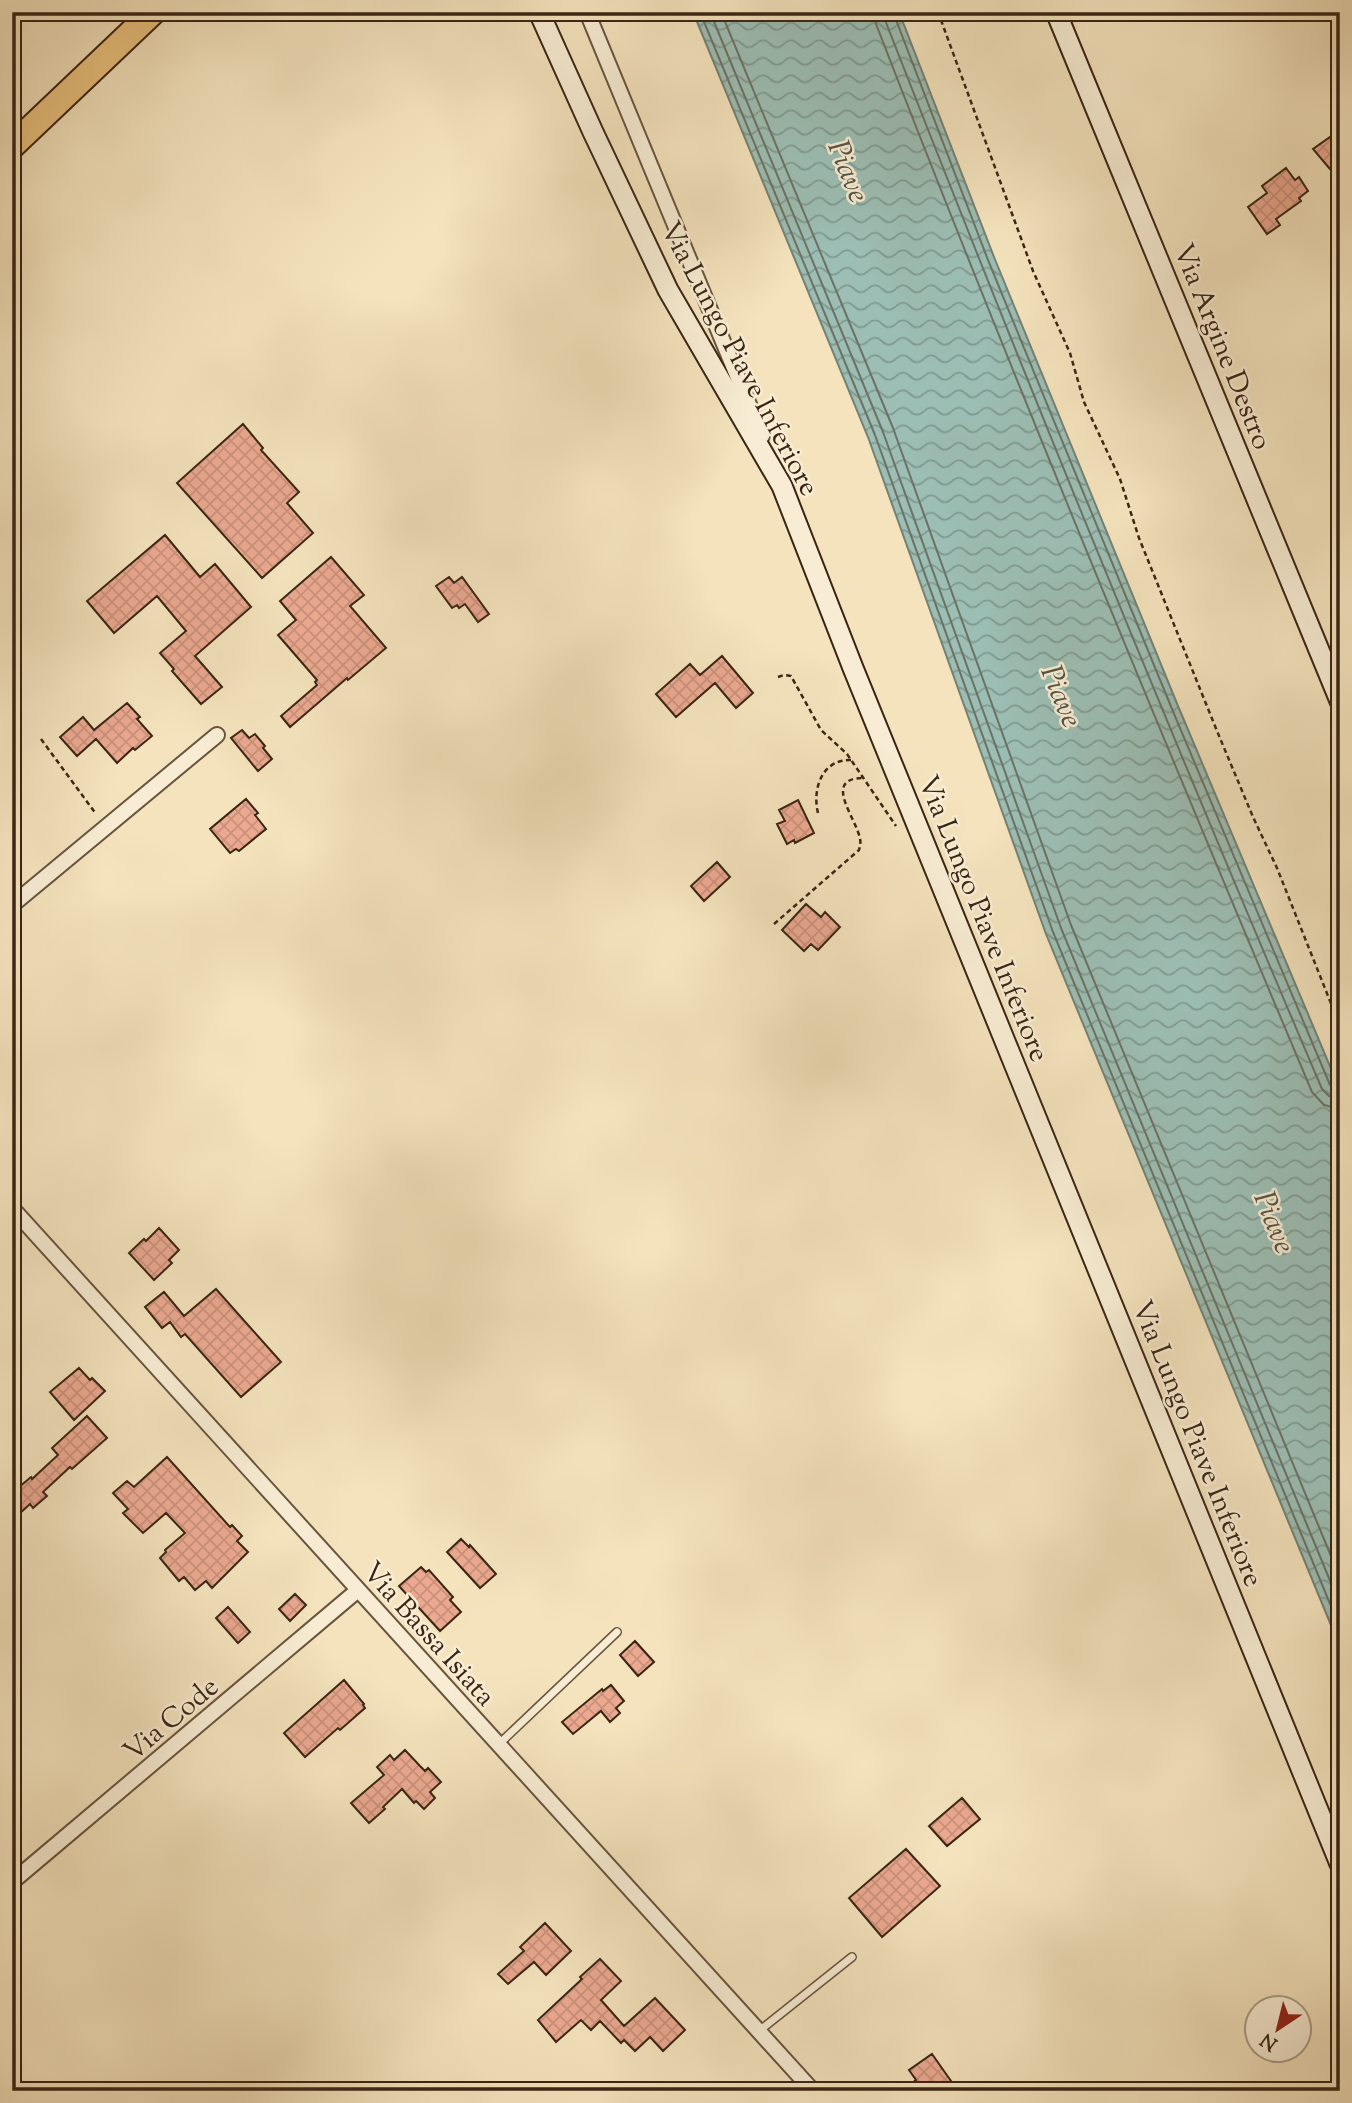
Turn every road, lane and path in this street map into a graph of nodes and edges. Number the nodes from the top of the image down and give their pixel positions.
1 (153, 12) edge
2 (540, 12) edge
3 (587, 12) edge
4 (938, 12) edge
5 (1056, 12) edge
6 (12, 146) edge
7 (782, 486) junction
8 (778, 677) dead end
9 (1340, 701) edge
10 (217, 736) dead end
11 (41, 738) dead end
12 (851, 760) junction
13 (862, 778) junction
14 (818, 813) dead end
15 (898, 829) dead end
16 (103, 830) junction
17 (12, 905) edge
18 (774, 924) dead end
19 (1340, 1026) edge
20 (12, 1208) edge
21 (358, 1590) junction
22 (617, 1632) dead end
23 (499, 1744) junction
24 (1340, 1864) edge
25 (12, 1882) edge
26 (852, 1957) dead end
27 (759, 2031) junction
28 (813, 2091) edge

1 - 6 highway
2 - 7 main road, Via Lungo Piave Inferiore
3 - 7 street
4 - 19 path
5 - 9 main road, Via Argine Destro
7 - 24 main road, Via Lungo Piave Inferiore
8 - 12 path
10 - 16 street
11 - 16 path
12 - 13 path
12 - 14 path
13 - 15 path
13 - 18 path
16 - 17 street
20 - 21 street, Via Bassa Isiata
21 - 23 street, Via Bassa Isiata
21 - 25 street, Via Code
22 - 23 lane
23 - 27 street, Via Bassa Isiata
26 - 27 lane
27 - 28 street, Via Bassa Isiata

